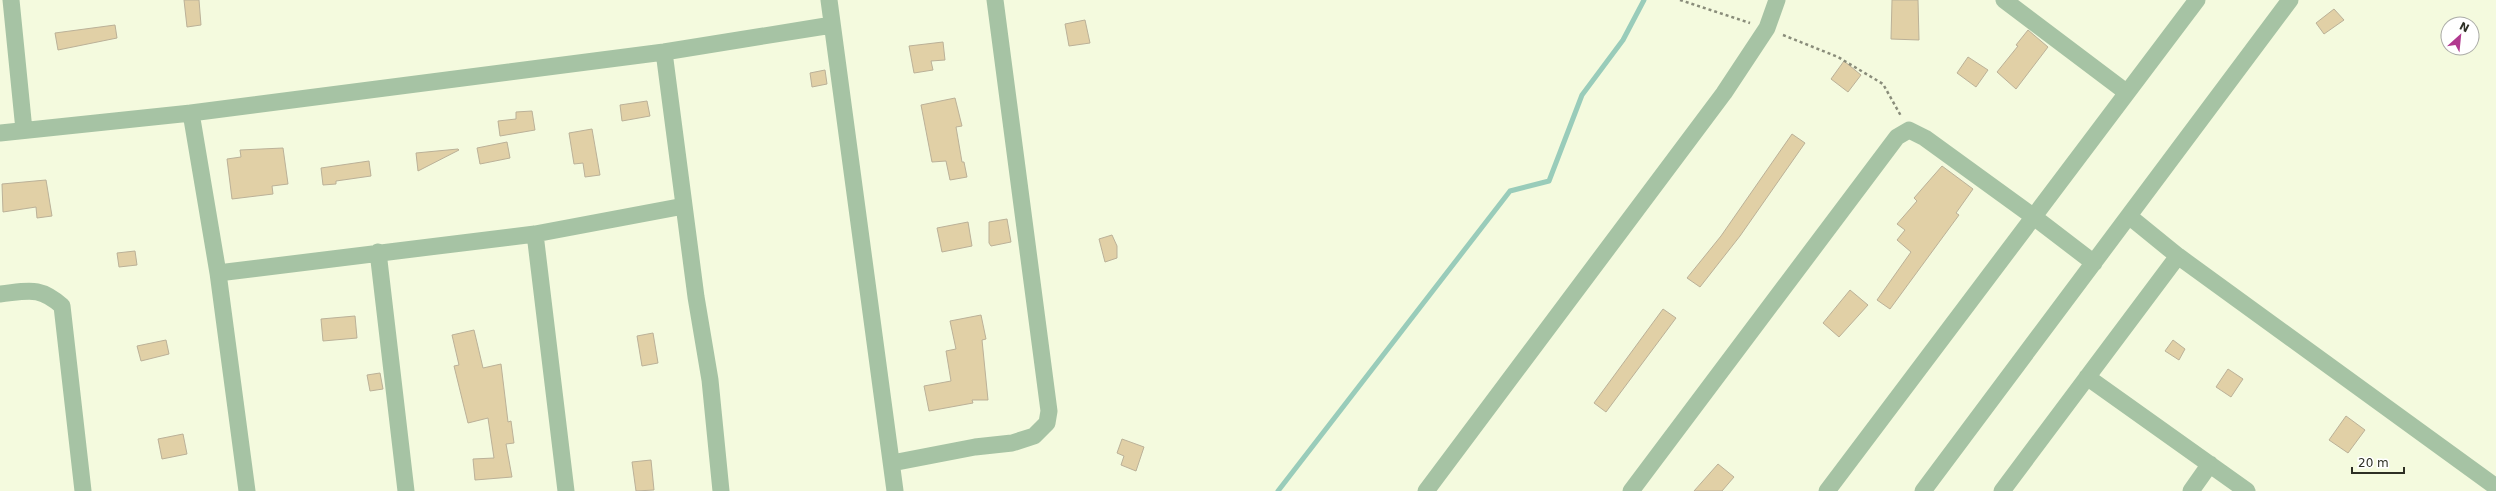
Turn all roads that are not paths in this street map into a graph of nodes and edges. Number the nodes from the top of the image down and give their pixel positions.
1 (11, 0) edge
2 (829, 0) edge
3 (995, 0) edge
4 (1777, 0) edge
5 (2004, 0) edge
6 (2198, 0) edge
7 (2290, 0) edge
8 (832, 25) junction
9 (664, 52) junction
10 (2126, 92) junction
11 (190, 112) junction
12 (24, 130) junction
13 (0, 133) edge
14 (684, 206) junction
15 (2034, 216) junction
16 (2130, 217) junction
17 (535, 234) junction
18 (378, 252) junction
19 (2178, 256) junction
20 (2094, 263) junction
21 (218, 273) junction
22 (0, 294) edge
23 (2087, 377) junction
24 (892, 463) junction
25 (2210, 464) junction
26 (2496, 487) edge
27 (83, 491) edge
28 (247, 491) edge
29 (406, 491) edge
30 (566, 491) edge
31 (721, 491) edge
32 (894, 491) edge
33 (1426, 491) edge
34 (1631, 491) edge
35 (1827, 491) edge
36 (1923, 491) edge
37 (2002, 491) edge
38 (2191, 491) edge
39 (2247, 491) edge

1 - 12 street
2 - 8 street
3 - 24 street
4 - 33 street
5 - 10 street
6 - 10 street
7 - 16 street
8 - 9 street
8 - 24 street
9 - 11 street
9 - 14 street
10 - 15 street
11 - 12 street
11 - 21 street
12 - 13 street
14 - 17 street
14 - 31 street
15 - 20 street
15 - 34 street
15 - 35 street
16 - 19 street
16 - 20 street
17 - 18 street
17 - 30 street
18 - 21 street
18 - 29 street
19 - 23 street
19 - 26 street
20 - 36 street
21 - 28 street
22 - 27 street
23 - 25 street
23 - 37 street
24 - 32 street
25 - 38 street
25 - 39 street

